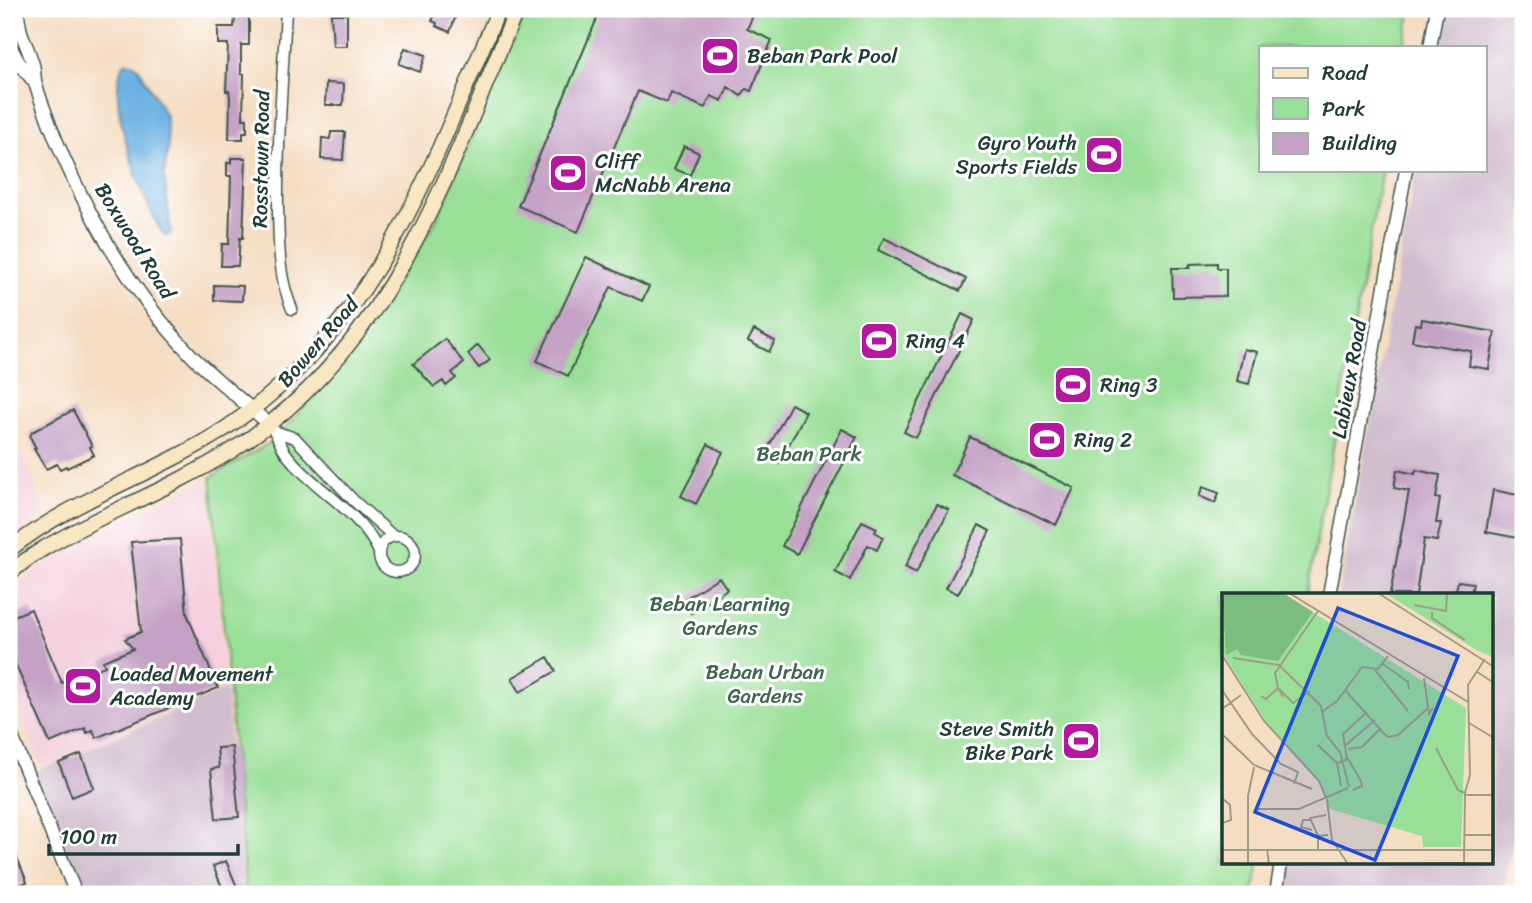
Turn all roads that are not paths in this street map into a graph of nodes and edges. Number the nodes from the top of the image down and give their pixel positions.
1 (18, 9) edge
2 (286, 9) edge
3 (499, 9) edge
4 (517, 9) edge
5 (1437, 9) edge
6 (9, 44) edge
7 (1430, 46) edge
8 (35, 83) junction
9 (1406, 172) edge
10 (292, 309) dead end
11 (252, 409) junction
12 (273, 428) junction
13 (393, 536) junction
14 (9, 549) edge
15 (379, 552) junction
16 (9, 574) edge
17 (1329, 593) edge
18 (9, 731) edge
19 (1281, 864) edge
20 (76, 894) edge
21 (1276, 894) edge

1 - 8 street, Boxwood Road
2 - 10 street, Rosstown Road
3 - 11 main road, Bowen Road
4 - 12 main road, Bowen Road
5 - 7 street
6 - 8 street, Boxwood Road
8 - 11 street, Boxwood Road
9 - 17 street, Labieux Road
11 - 12 street, Boxwood Road
11 - 14 main road, Bowen Road
12 - 13 street
12 - 15 street
12 - 16 main road, Bowen Road
13 - 15 street
13 - 15 street
18 - 20 street
19 - 21 street

